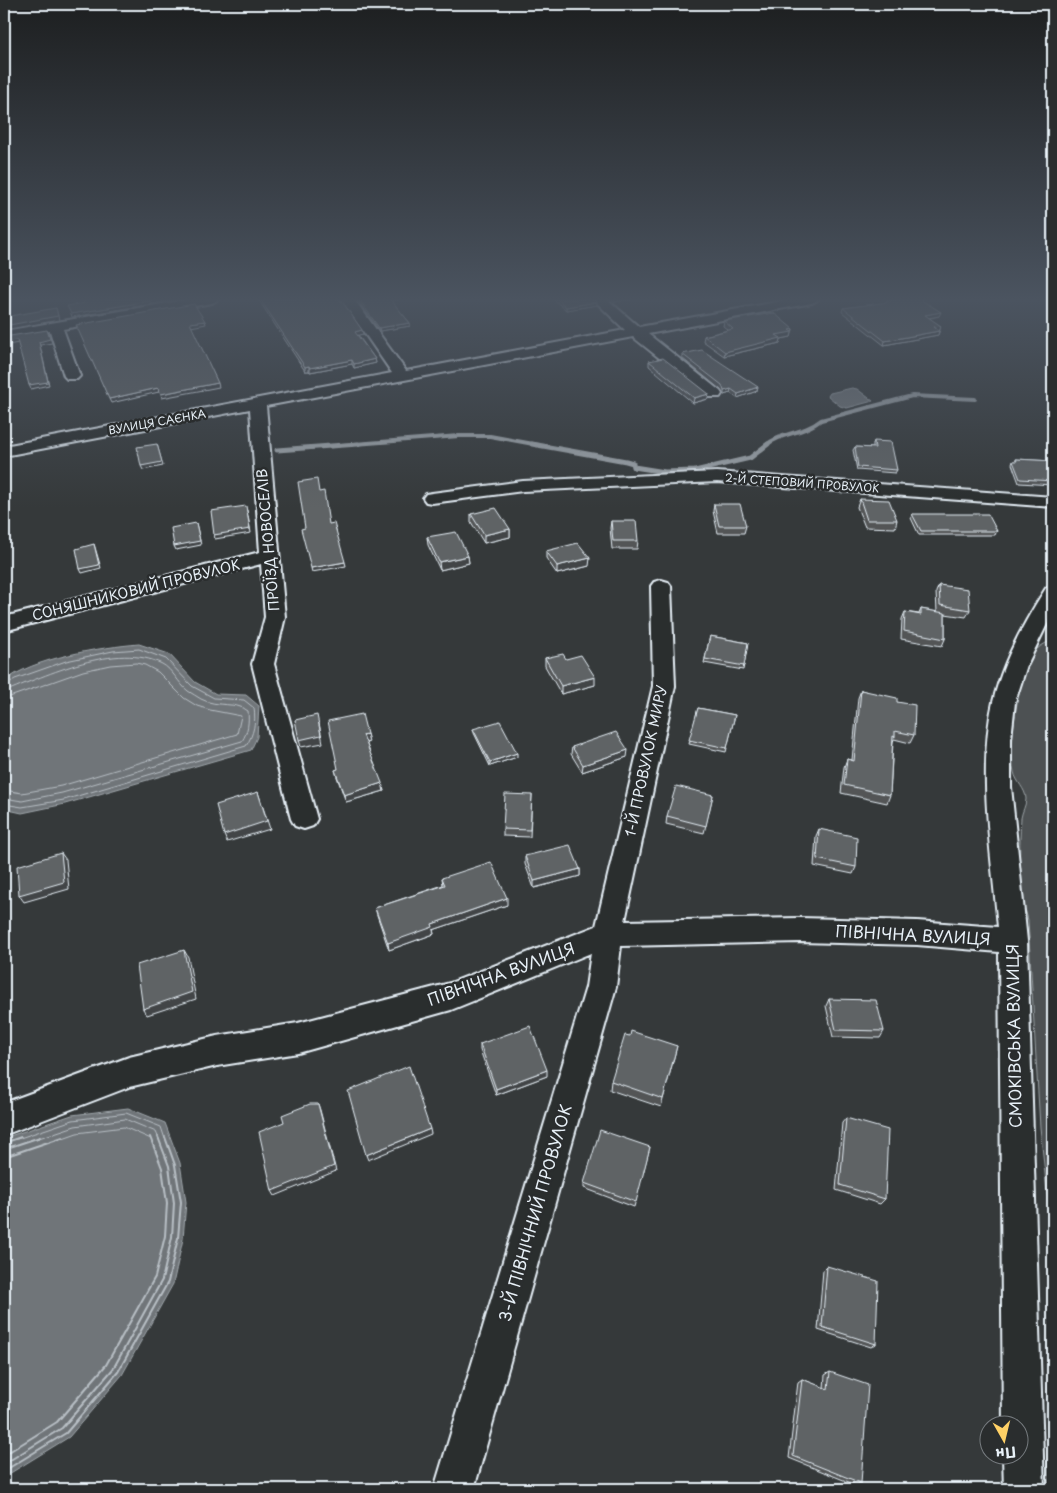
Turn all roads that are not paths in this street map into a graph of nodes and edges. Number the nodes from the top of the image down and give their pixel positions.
1 (70, 369) edge
2 (397, 369) edge
3 (441, 369) edge
4 (682, 369) edge
5 (72, 376) dead end
6 (402, 376) junction
7 (714, 394) dead end
8 (258, 404) junction
9 (4, 451) edge
10 (432, 498) dead end
11 (1053, 502) edge
12 (268, 556) junction
13 (661, 586) dead end
14 (1053, 594) edge
15 (4, 624) edge
16 (304, 819) dead end
17 (608, 934) junction
18 (1013, 940) junction
19 (4, 1120) edge
20 (454, 1489) edge
21 (1024, 1489) edge

1 - 5 street
2 - 6 street
3 - 6 street, ВУЛИЦЯ САЄНКА
4 - 7 street
6 - 8 street, ВУЛИЦЯ САЄНКА
8 - 9 street, ВУЛИЦЯ САЄНКА
8 - 12 street, ПРОЇЗД НОВОСЕЛІВ
10 - 11 street, 2-Й СТЕПОВИЙ ПРОВУЛОК
12 - 15 street, СОНЯШНИКОВИЙ ПРОВУЛОК
12 - 16 street, ПРОЇЗД НОВОСЕЛІВ
13 - 17 street, 1-Й ПРОВУЛОК МИРУ
14 - 18 street, СМОКІВСЬКА ВУЛИЦЯ
17 - 18 street, ПІВНІЧНА ВУЛИЦЯ
17 - 19 street, ПІВНІЧНА ВУЛИЦЯ
17 - 20 street, 3-Й ПІВНІЧНИЙ ПРОВУЛОК
18 - 21 street, СМОКІВСЬКА ВУЛИЦЯ

